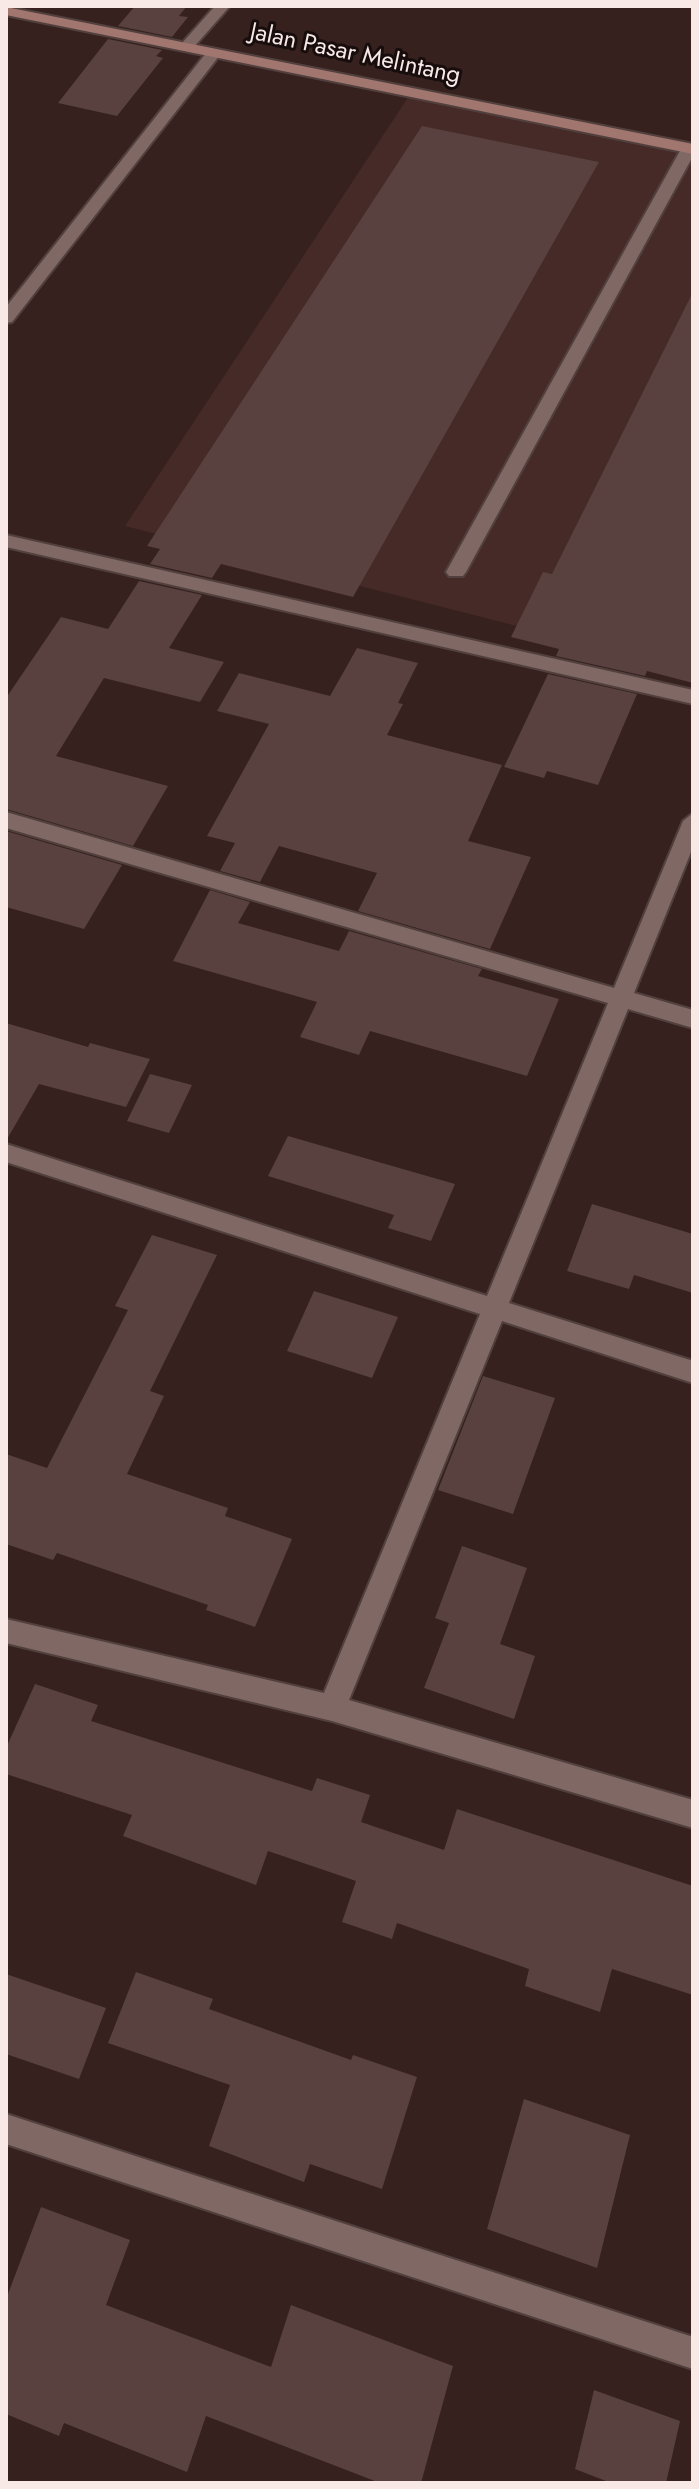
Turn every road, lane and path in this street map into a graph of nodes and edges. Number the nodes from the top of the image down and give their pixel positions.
1 (223, 6) edge
2 (6, 11) edge
3 (188, 45) junction
4 (215, 51) junction
5 (691, 149) edge
6 (6, 318) edge
7 (6, 541) edge
8 (456, 572) dead end
9 (693, 697) edge
10 (6, 820) edge
11 (693, 821) edge
12 (621, 997) junction
13 (693, 1019) edge
14 (6, 1153) edge
15 (495, 1307) junction
16 (693, 1372) edge
17 (6, 1631) edge
18 (332, 1708) junction
19 (693, 1814) edge
20 (6, 2129) edge
21 (693, 2353) edge

1 - 3 street
2 - 3 street, Jalan Pasar Melintang
3 - 4 street, Jalan Pasar Melintang
4 - 5 street, Jalan Pasar Melintang
4 - 6 street
5 - 8 street
7 - 9 street
10 - 12 street
11 - 12 street
12 - 13 street
12 - 15 street
14 - 15 street
15 - 16 street
15 - 18 street
17 - 18 street
18 - 19 street
20 - 21 street

